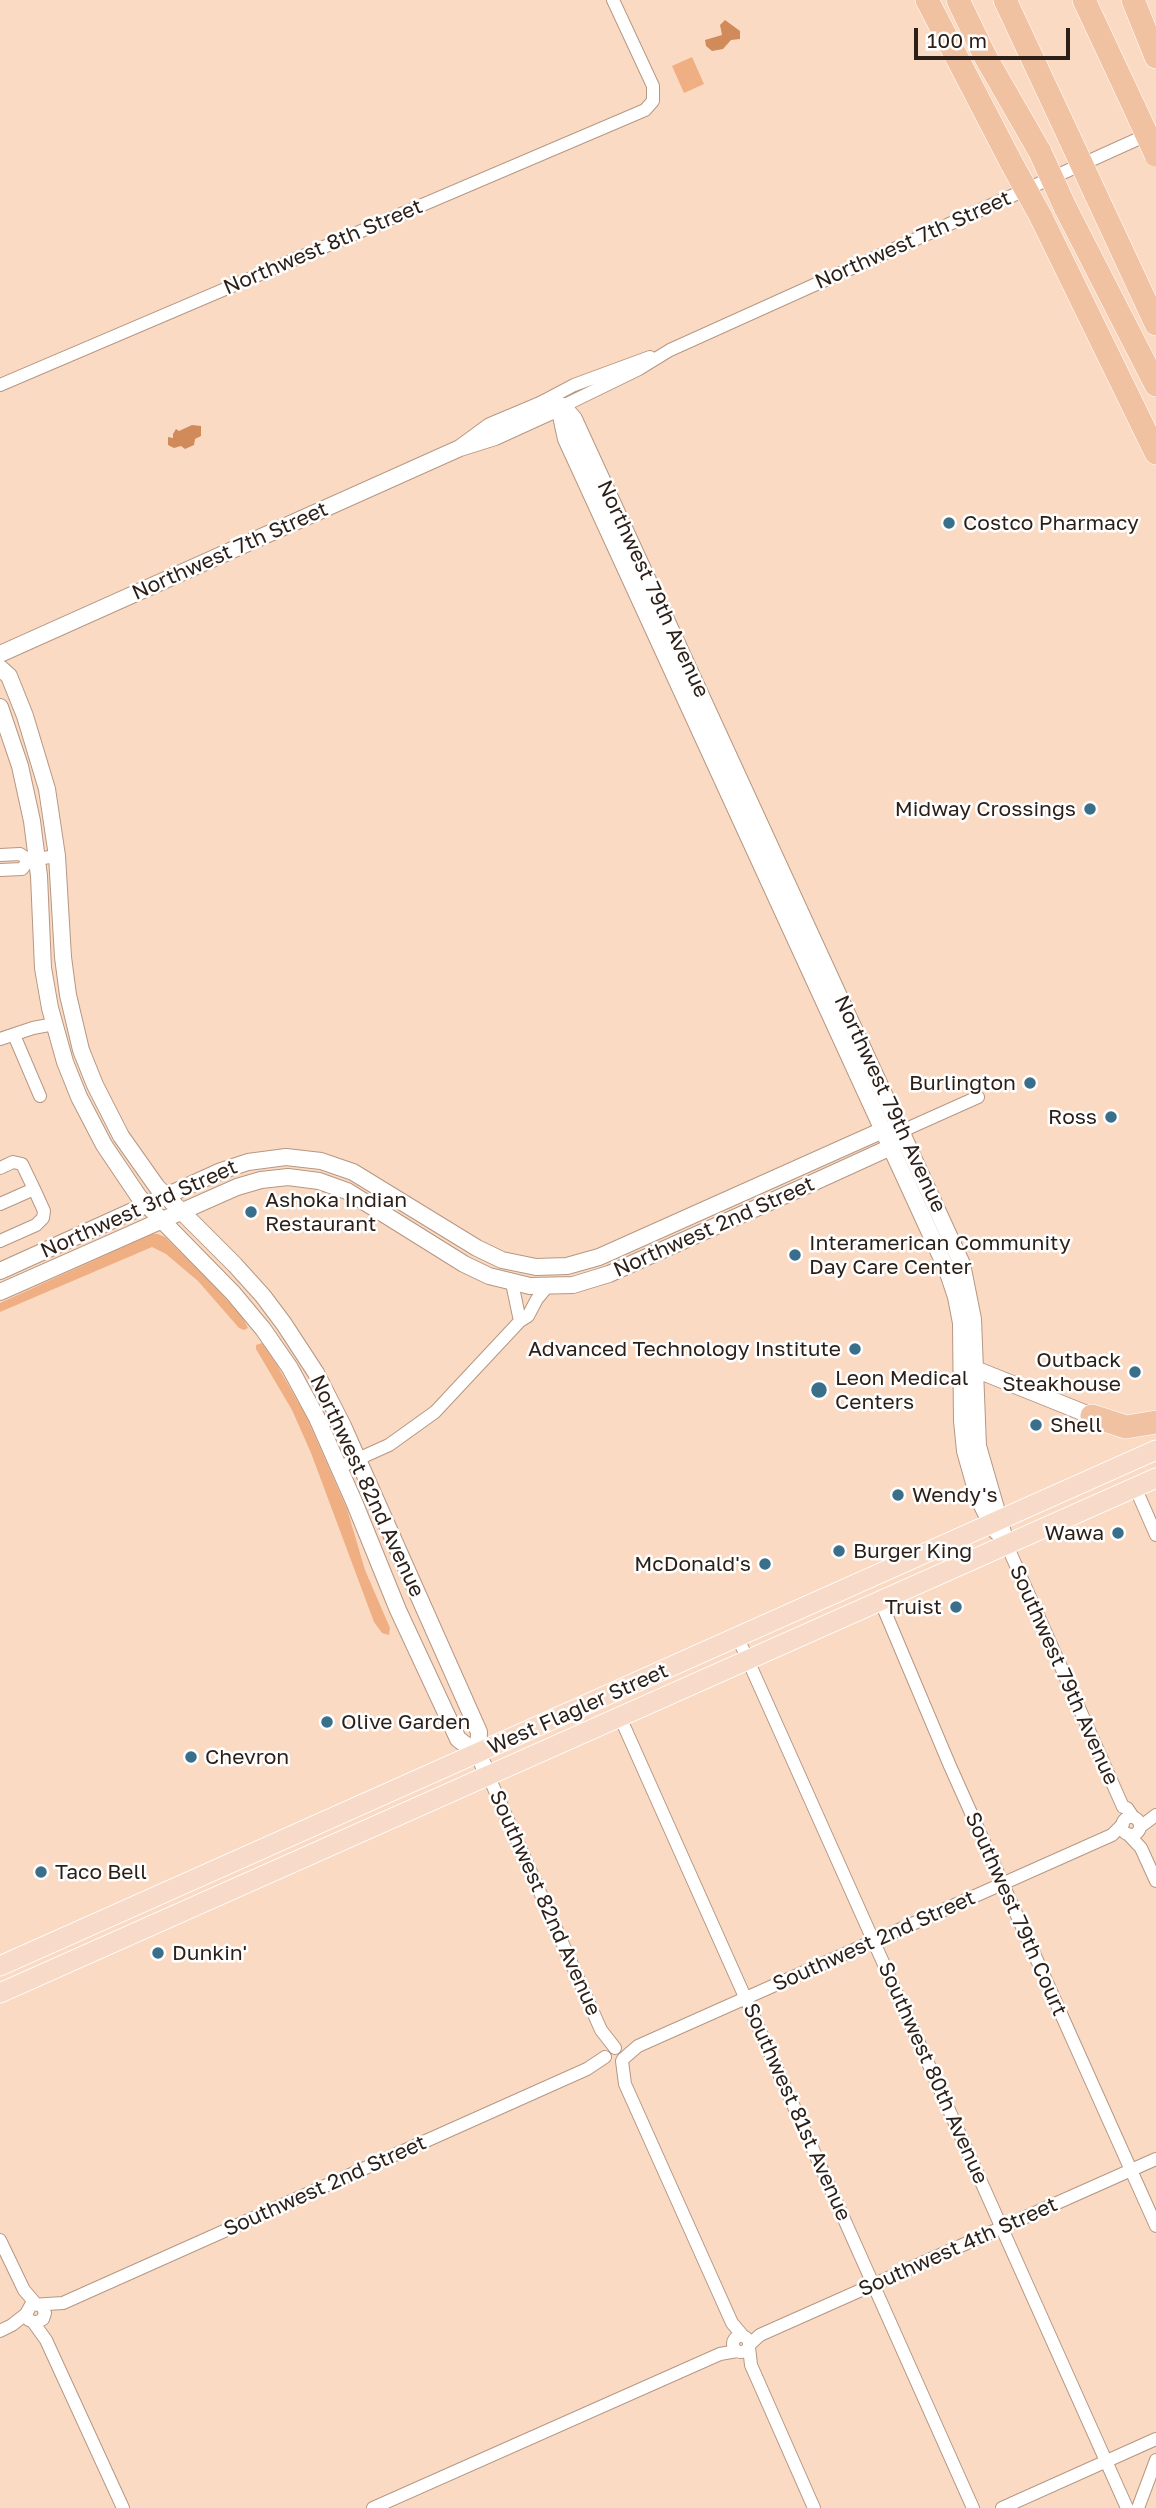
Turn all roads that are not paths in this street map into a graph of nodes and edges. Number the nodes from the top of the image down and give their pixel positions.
1 (613, 0) edge
2 (914, 0) edge
3 (927, 0) edge
4 (958, 0) edge
5 (969, 0) edge
6 (1005, 0) edge
7 (1084, 0) edge
8 (1133, 0) edge
9 (1155, 55) edge
10 (975, 94) junction
11 (1156, 131) edge
12 (1040, 152) junction
13 (1156, 155) edge
14 (1156, 324) edge
15 (670, 350) junction
16 (0, 385) edge
17 (1156, 385) edge
18 (541, 403) junction
19 (563, 406) junction
20 (524, 418) junction
21 (566, 439) junction
22 (460, 448) junction
23 (1156, 453) edge
24 (0, 654) edge
25 (0, 668) edge
26 (0, 707) edge
27 (740, 799) junction
28 (0, 855) edge
29 (57, 856) junction
30 (33, 859) junction
31 (0, 870) edge
32 (54, 1024) junction
33 (5, 1039) edge
34 (40, 1096) dead end
35 (978, 1097) dead end
36 (883, 1130) junction
37 (902, 1131) junction
38 (891, 1147) junction
39 (0, 1168) edge
40 (34, 1189) junction
41 (217, 1195) junction
42 (165, 1197) junction
43 (0, 1204) edge
44 (146, 1205) junction
45 (179, 1212) junction
46 (161, 1220) junction
47 (206, 1236) junction
48 (0, 1241) edge
49 (547, 1268) joint
50 (0, 1270) edge
51 (512, 1283) junction
52 (547, 1287) junction
53 (0, 1292) edge
54 (520, 1321) junction
55 (975, 1369) junction
56 (968, 1389) junction
57 (1092, 1416) joint
58 (1156, 1422) edge
59 (1156, 1450) edge
60 (358, 1459) junction
61 (340, 1467) junction
62 (1156, 1478) edge
63 (1135, 1487) junction
64 (995, 1522) junction
65 (1156, 1535) edge
66 (1006, 1543) junction
67 (880, 1601) junction
68 (738, 1638) junction
69 (748, 1659) junction
70 (620, 1717) junction
71 (478, 1754) junction
72 (488, 1776) junction
73 (1155, 1815) edge
74 (1131, 1826) junction
75 (216, 1870) junction
76 (1156, 1881) edge
77 (183, 1884) junction
78 (1003, 1884) junction
79 (198, 1904) junction
80 (167, 1918) junction
81 (874, 1941) junction
82 (0, 1966) edge
83 (0, 1993) edge
84 (746, 1998) junction
85 (614, 2057) junction
86 (1156, 2159) edge
87 (1131, 2170) junction
88 (1156, 2226) edge
89 (1002, 2227) junction
90 (0, 2241) edge
91 (874, 2284) junction
92 (35, 2314) junction
93 (6, 2328) edge
94 (741, 2344) junction
95 (1156, 2439) edge
96 (1156, 2460) edge
97 (1106, 2461) junction
98 (123, 2508) edge
99 (373, 2508) edge
100 (814, 2508) edge
101 (974, 2508) edge
102 (1002, 2508) edge
103 (1127, 2508) edge
104 (1138, 2508) edge

1 - 16 street, Northwest 8th Street
2 - 10 highway
3 - 10 highway
4 - 12 highway
5 - 12 highway
6 - 14 highway, bridge
7 - 13 highway, bridge
8 - 9 highway
10 - 23 highway, bridge
11 - 15 street, Northwest 7th Street
12 - 17 highway, bridge
15 - 18 street, Northwest 7th Street
15 - 19 street, Northwest 7th Street
18 - 19 street
18 - 20 street, Northwest 7th Street
19 - 20 street, Northwest 7th Street
19 - 21 street, Northwest 79th Avenue
19 - 27 street, Northwest 79th Avenue
20 - 21 street
20 - 22 street, Northwest 7th Street
20 - 22 street, Northwest 7th Street
21 - 27 street, Northwest 79th Avenue
22 - 24 street, Northwest 7th Street
25 - 29 street, Northwest 82nd Avenue
26 - 30 street, Northwest 82nd Avenue
27 - 36 street, Northwest 79th Avenue
27 - 37 street, Northwest 79th Avenue
28 - 30 street
29 - 30 street
29 - 42 street, Northwest 82nd Avenue
30 - 31 street
30 - 32 street, Northwest 82nd Avenue
32 - 33 street
32 - 44 street, Northwest 82nd Avenue
33 - 34 street
35 - 37 street, Northwest 2nd Street
36 - 37 street, Northwest 2nd Street
36 - 38 street, Northwest 79th Avenue
36 - 49 street, Northwest 2nd Street
37 - 38 street
37 - 55 street, Northwest 79th Avenue
38 - 52 street, Northwest 2nd Street
38 - 56 street, Northwest 79th Avenue
39 - 40 street
40 - 43 street
40 - 48 street
41 - 45 street, Northwest 3rd Street
41 - 47 street
41 - 51 street, Northwest 3rd Street
42 - 44 street, Northwest 3rd Street
42 - 45 street, Northwest 82nd Avenue
42 - 49 street, Northwest 3rd Street
44 - 46 street, Northwest 82nd Avenue
44 - 50 street, Northwest 3rd Street
45 - 46 street, Northwest 3rd Street
45 - 47 street, Northwest 82nd Avenue
46 - 53 street, Northwest 3rd Street
46 - 61 street, Northwest 82nd Avenue
47 - 60 street, Northwest 82nd Avenue
51 - 52 street, Northwest 2nd Street
51 - 54 street
52 - 54 street
54 - 60 street
55 - 56 street, Northwest 79th Avenue
55 - 57 street
56 - 64 street, Northwest 79th Avenue
57 - 58 highway
59 - 64 main road, West Flagler Street
60 - 61 street
60 - 71 street, Northwest 82nd Avenue
61 - 71 street, Northwest 82nd Avenue
62 - 63 main road, West Flagler Street
63 - 65 street
63 - 66 main road, West Flagler Street
64 - 66 street, Northwest 79th Avenue
64 - 68 main road, West Flagler Street
66 - 67 main road, West Flagler Street
66 - 74 street, Southwest 79th Avenue
67 - 69 main road, West Flagler Street
67 - 78 street, Southwest 79th Court
68 - 69 street, Southwest 80th Avenue
68 - 71 main road, West Flagler Street
69 - 70 main road, West Flagler Street
69 - 81 street, Southwest 80th Avenue
70 - 72 main road, West Flagler Street
70 - 84 street, Southwest 81st Avenue
71 - 72 street, Northwest 82nd Avenue
71 - 75 main road, West Flagler Street
72 - 79 main road, West Flagler Street
72 - 85 street, Southwest 82nd Avenue
73 - 74 street, Southwest 2nd Street
74 - 76 street, Southwest 79th Avenue
74 - 78 street, Southwest 2nd Street
75 - 77 main road, West Flagler Street
75 - 79 main road
77 - 80 main road
77 - 82 main road, West Flagler Street
78 - 81 street, Southwest 2nd Street
78 - 87 street, Southwest 79th Court
79 - 80 main road, West Flagler Street
80 - 83 main road, West Flagler Street
81 - 84 street, Southwest 2nd Street
81 - 89 street, Southwest 80th Avenue
84 - 85 street, Southwest 2nd Street
84 - 91 street, Southwest 81st Avenue
85 - 92 street, Southwest 2nd Street
85 - 94 street, Southwest 82nd Avenue
86 - 87 street, Southwest 4th Street
87 - 88 street, Southwest 79th Court
87 - 89 street, Southwest 4th Street
89 - 91 street, Southwest 4th Street
89 - 97 street, Southwest 80th Avenue
90 - 92 street
91 - 94 street, Southwest 4th Street
91 - 101 street, Southwest 81st Avenue
92 - 93 street, Southwest 2nd Street
92 - 98 street
94 - 99 street, Southwest 4th Street
94 - 100 street, Southwest 82nd Avenue
95 - 97 street
96 - 104 street
97 - 102 street
97 - 103 street, Southwest 80th Avenue

